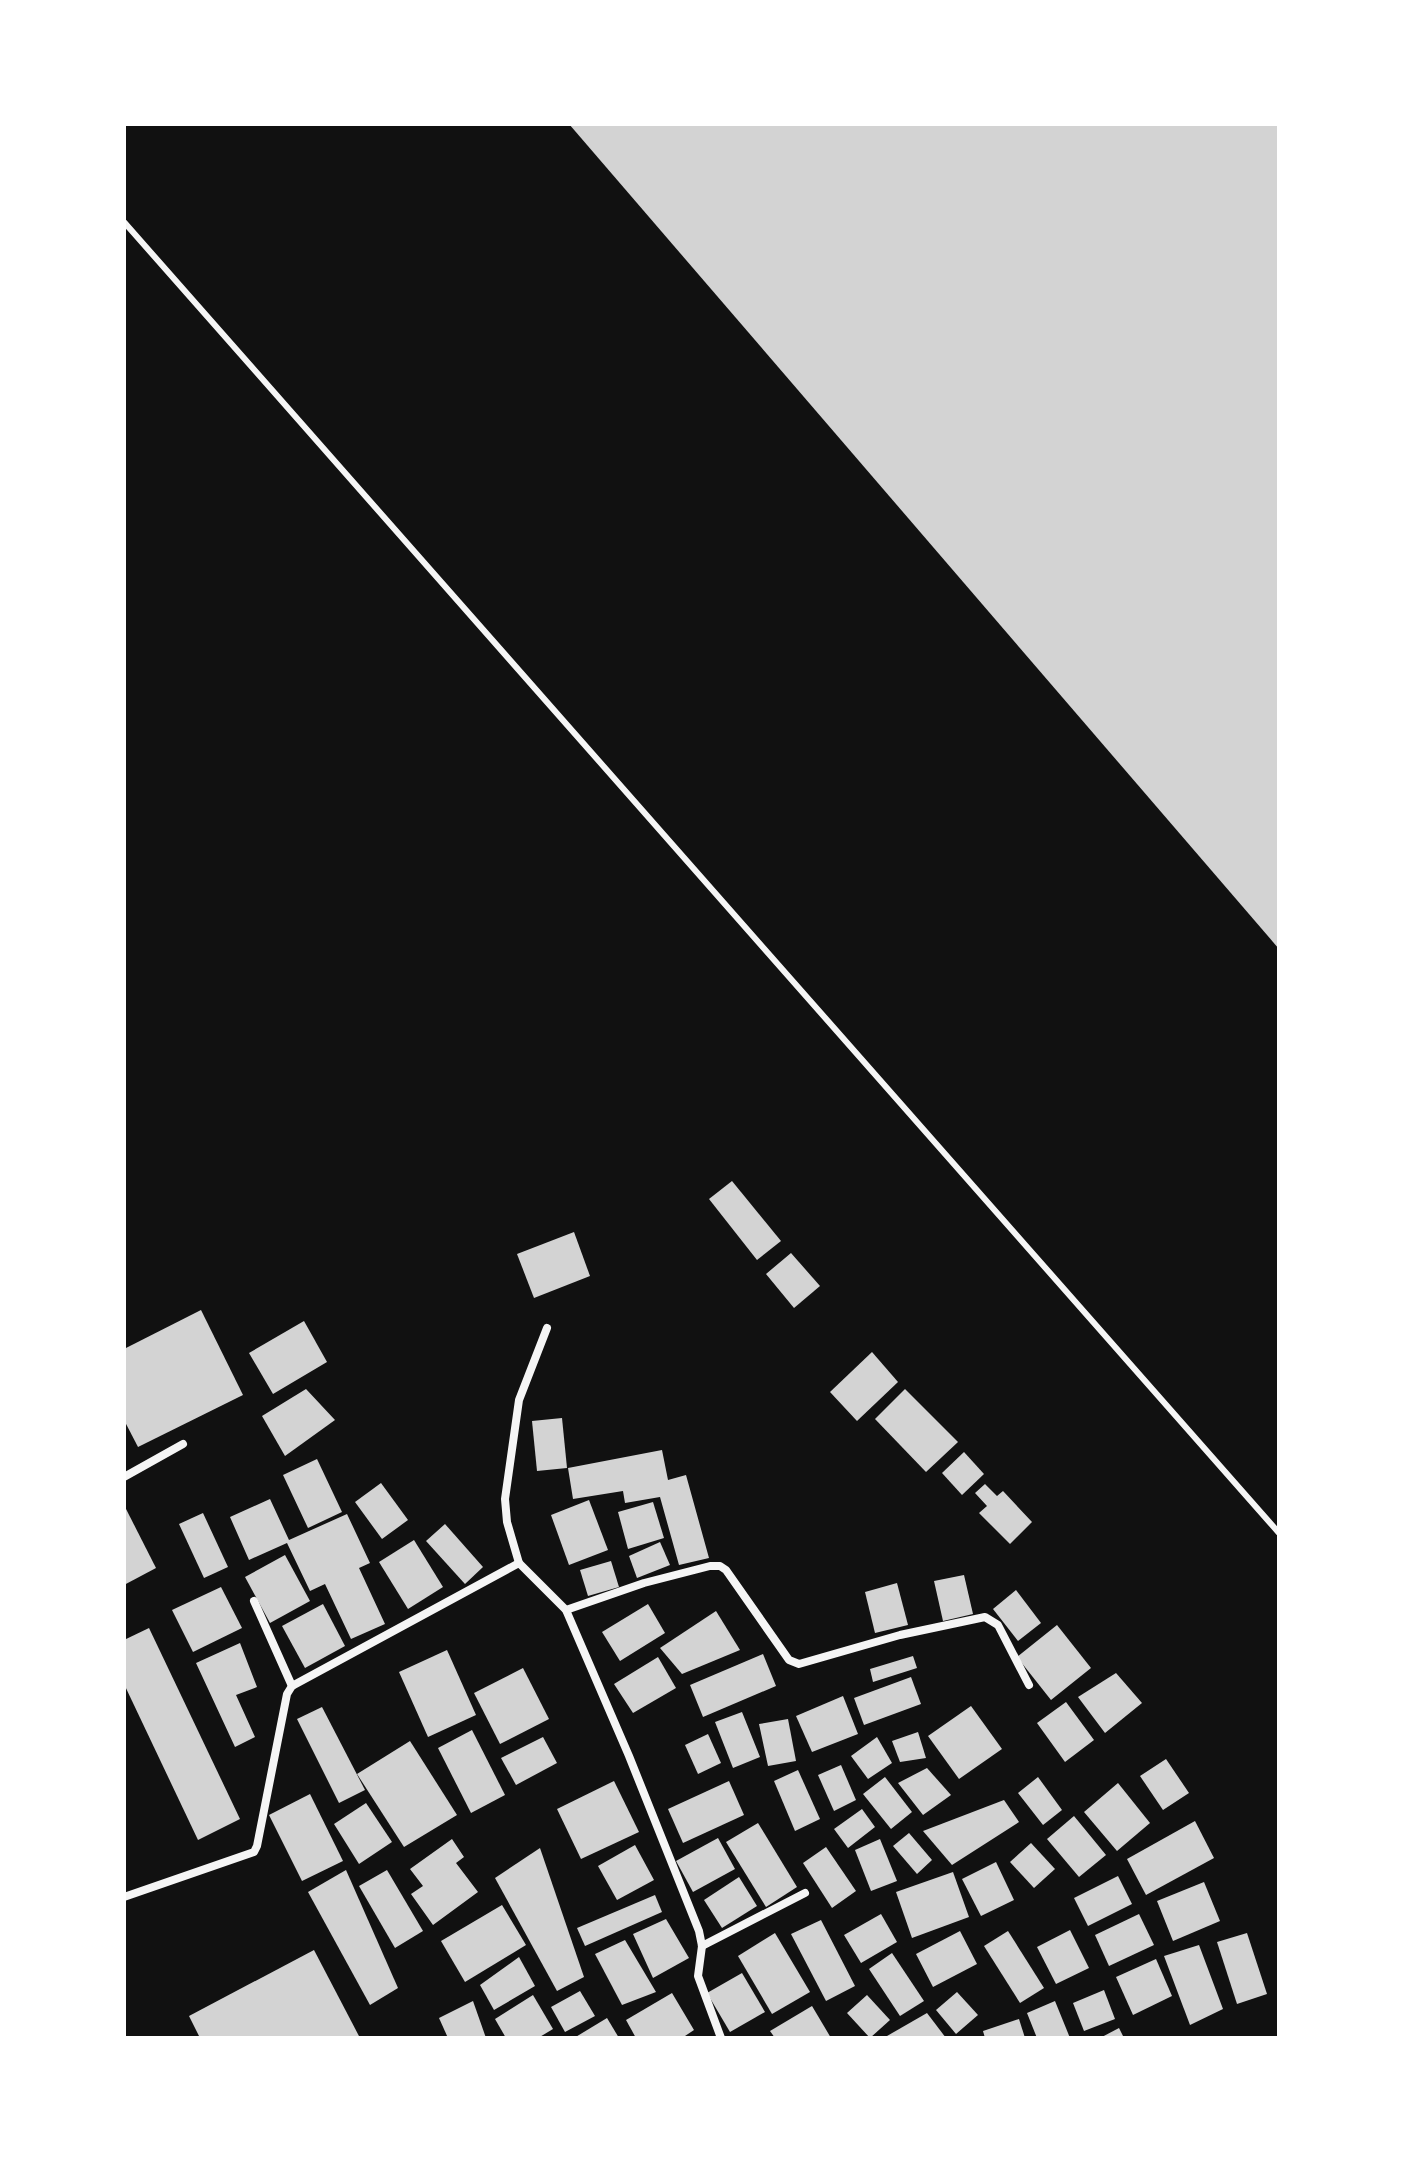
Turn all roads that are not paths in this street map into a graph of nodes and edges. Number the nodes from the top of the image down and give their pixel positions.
1 (124, 222) edge
2 (547, 1328) dead end
3 (183, 1444) dead end
4 (124, 1477) edge
5 (1279, 1533) edge
6 (519, 1563) junction
7 (254, 1601) dead end
8 (566, 1610) junction
9 (1029, 1685) dead end
10 (292, 1686) junction
11 (805, 1893) dead end
12 (124, 1897) edge
13 (702, 1946) junction
14 (721, 2038) edge

1 - 5 lane
2 - 6 street
3 - 4 street
6 - 8 street
6 - 10 street
7 - 10 street
8 - 9 street
8 - 13 street
10 - 12 street
11 - 13 street
13 - 14 street

